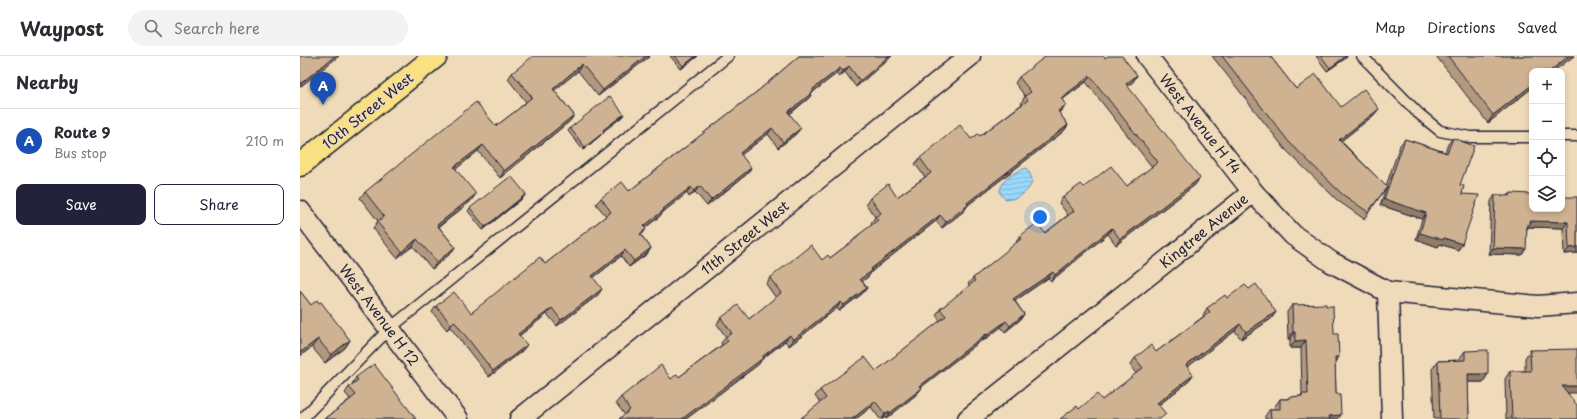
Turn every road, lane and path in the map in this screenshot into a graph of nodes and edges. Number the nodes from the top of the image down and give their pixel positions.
1 (436, 56) edge
2 (728, 56) edge
3 (970, 56) edge
4 (1147, 56) edge
5 (1362, 56) edge
6 (1565, 136) edge
7 (1577, 136) edge
8 (1529, 137) edge
9 (300, 165) edge
10 (1253, 192) junction
11 (300, 211) edge
12 (1388, 292) junction
13 (1577, 303) edge
14 (389, 328) junction
15 (302, 419) edge
16 (458, 419) edge
17 (520, 419) edge
18 (968, 419) edge
19 (1392, 419) edge

1 - 9 main road, 10th Street West
2 - 14 lane
3 - 17 street, 11th Street West
4 - 10 street, West Avenue H 14
5 - 8 lane
6 - 7 lane
10 - 12 street, Kingtree Avenue
10 - 18 street, Kingtree Avenue
11 - 14 street, West Avenue H 12
12 - 13 street, Kingtree Avenue
12 - 19 street
14 - 15 lane
14 - 16 street, West Avenue H 12

